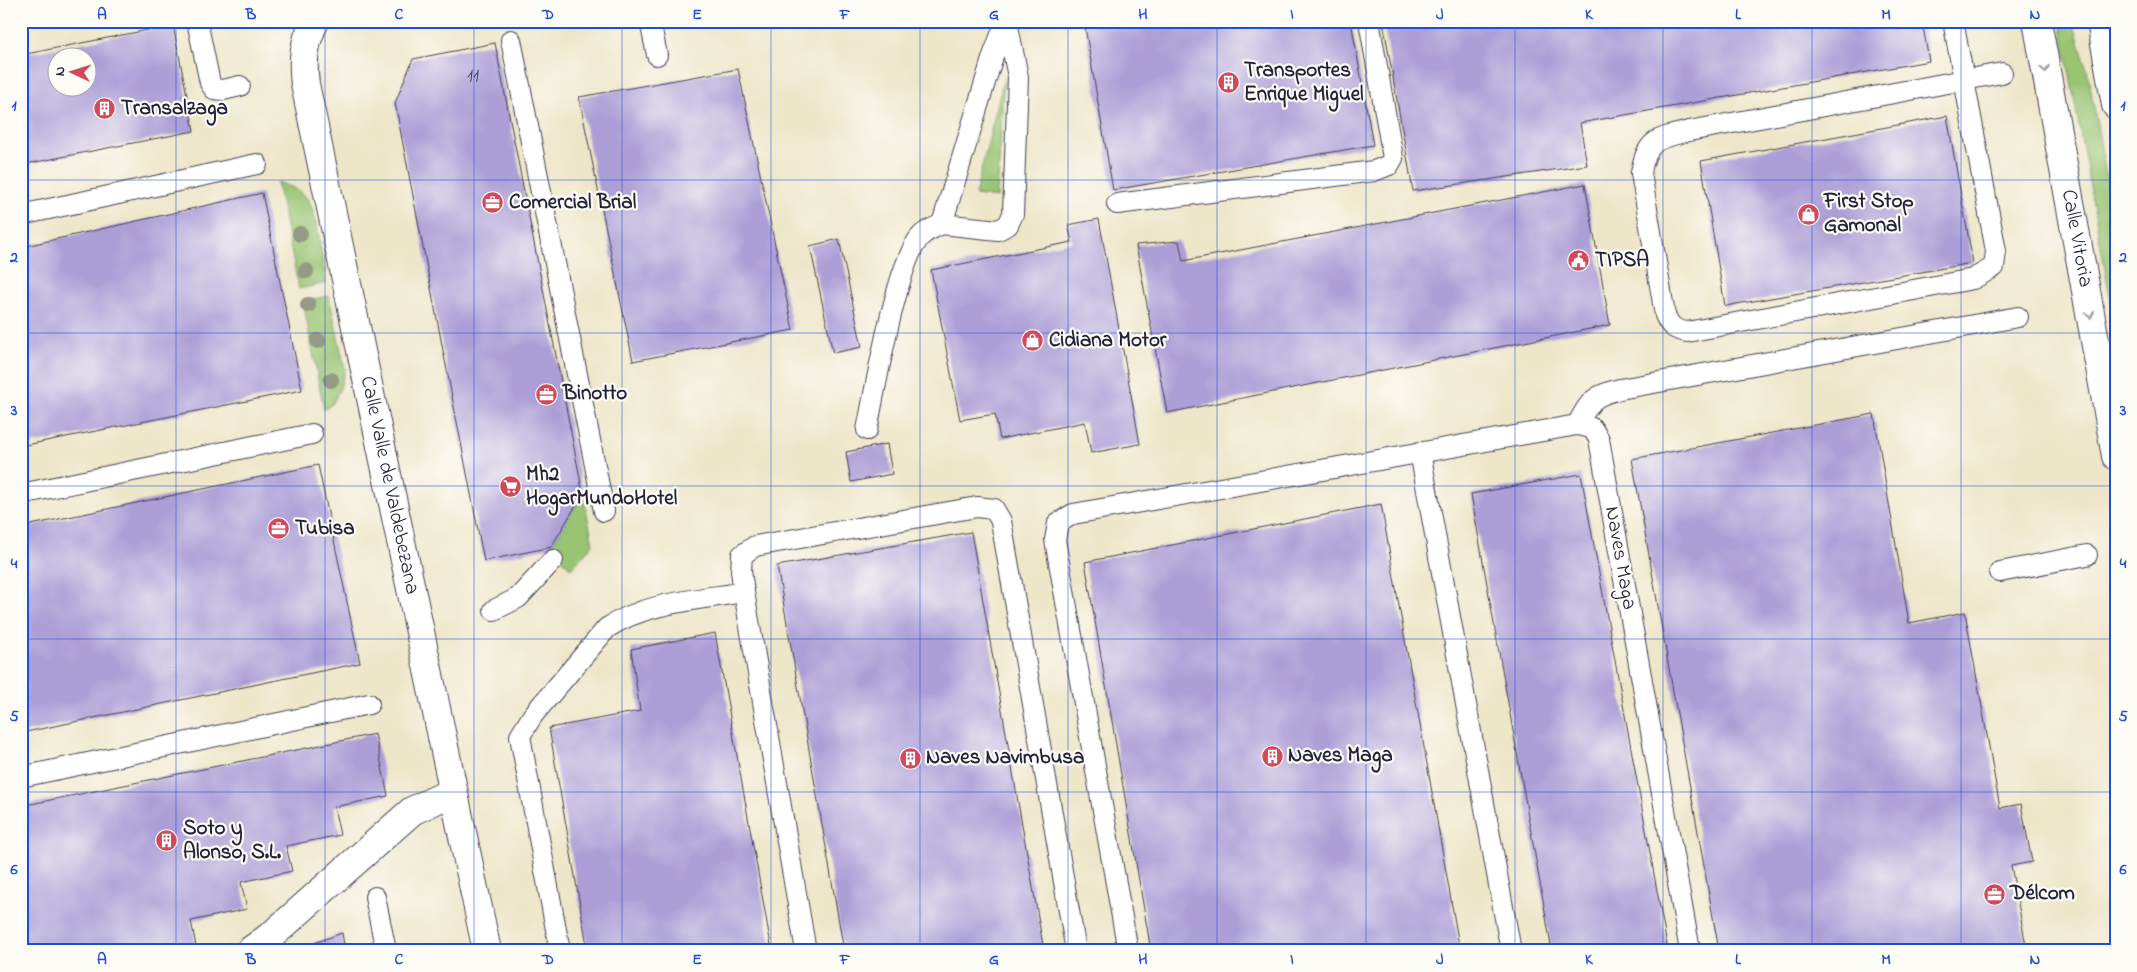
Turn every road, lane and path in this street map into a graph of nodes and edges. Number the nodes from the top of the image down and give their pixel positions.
1 (197, 21) edge
2 (315, 21) edge
3 (650, 21) edge
4 (1007, 21) edge
5 (1369, 21) edge
6 (1953, 21) edge
7 (2037, 21) edge
8 (2101, 21) edge
9 (511, 40) dead end
10 (656, 55) dead end
11 (2002, 73) dead end
12 (1964, 80) junction
13 (240, 86) dead end
14 (2116, 105) edge
15 (257, 164) dead end
16 (1117, 204) dead end
17 (21, 215) edge
18 (942, 224) junction
19 (2018, 317) dead end
20 (1577, 425) junction
21 (867, 430) dead end
22 (312, 434) dead end
23 (1420, 452) junction
24 (2116, 456) edge
25 (21, 494) edge
26 (604, 511) dead end
27 (2087, 556) dead end
28 (553, 560) dead end
29 (2000, 572) dead end
30 (744, 592) junction
31 (494, 610) dead end
32 (369, 704) dead end
33 (21, 777) edge
34 (452, 792) junction
35 (375, 897) dead end
36 (250, 951) edge
37 (386, 951) edge
38 (487, 951) edge
39 (560, 951) edge
40 (806, 951) edge
41 (1076, 951) edge
42 (1128, 951) edge
43 (1511, 951) edge
44 (1690, 951) edge

1 - 13 lane
2 - 34 main road, Calle Valle de Valdebezana
3 - 10 lane
4 - 18 lane
4 - 18 lane
5 - 16 lane
6 - 12 lane
7 -> 24 main road, Calle Vitoria
8 - 14 main road
9 - 26 lane
11 - 12 lane
12 - 12 lane
15 - 17 lane
18 - 21 lane
19 - 20 lane
20 - 23 lane
20 - 44 lane, Naves Maga
22 - 25 lane
23 - 42 lane
23 - 43 lane
27 - 29 lane
28 - 31 lane
30 - 39 lane
30 - 40 lane
30 - 41 lane
32 - 33 lane
34 - 36 main road
34 - 38 main road, Calle Valle de Valdebezana
35 - 37 lane

